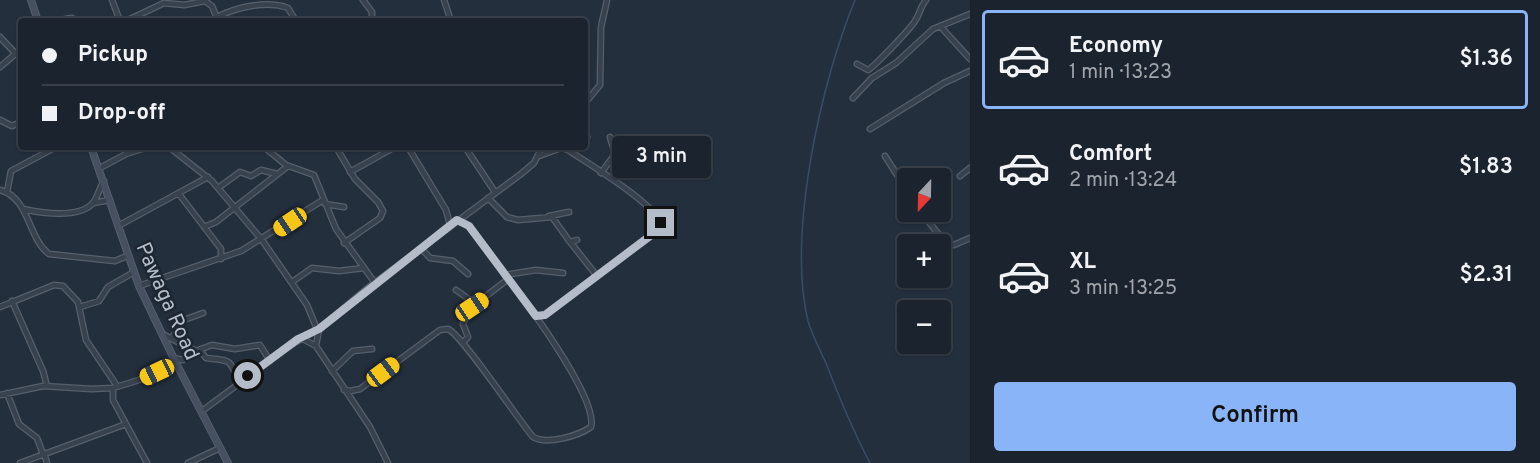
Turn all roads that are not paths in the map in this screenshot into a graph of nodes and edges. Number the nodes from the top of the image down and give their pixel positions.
1 (31, 0) edge
2 (112, 0) edge
3 (363, 0) edge
4 (444, 0) edge
5 (607, 0) edge
6 (926, 0) edge
7 (970, 14) edge
8 (37, 18) edge
9 (119, 18) edge
10 (132, 18) edge
11 (218, 18) edge
12 (220, 18) edge
13 (294, 18) edge
14 (372, 18) edge
15 (450, 18) edge
16 (940, 26) junction
17 (0, 37) edge
18 (18, 50) edge
19 (14, 52) junction
20 (970, 59) edge
21 (857, 64) dead end
22 (0, 67) edge
23 (970, 71) edge
24 (853, 98) dead end
25 (588, 99) edge
26 (0, 120) edge
27 (18, 123) edge
28 (870, 129) dead end
29 (610, 137) dead end
30 (50, 150) edge
31 (92, 150) edge
32 (139, 150) edge
33 (173, 150) edge
34 (268, 150) edge
35 (338, 150) edge
36 (390, 150) edge
37 (410, 150) edge
38 (467, 150) edge
39 (541, 150) edge
40 (562, 150) edge
41 (567, 150) edge
42 (539, 156) junction
43 (885, 156) dead end
44 (288, 166) junction
45 (100, 168) junction
46 (970, 168) edge
47 (350, 172) junction
48 (601, 173) junction
49 (278, 174) junction
50 (897, 175) edge
51 (960, 176) dead end
52 (207, 177) junction
53 (104, 181) junction
54 (218, 188) junction
55 (0, 190) edge
56 (7, 192) junction
57 (495, 192) junction
58 (179, 194) junction
59 (489, 198) junction
60 (110, 200) junction
61 (324, 202) junction
62 (93, 203) junction
63 (234, 207) junction
64 (344, 207) dead end
65 (23, 209) junction
66 (569, 212) dead end
67 (549, 216) junction
68 (457, 220) junction
69 (929, 222) edge
70 (450, 225) junction
71 (118, 226) junction
72 (204, 227) junction
73 (970, 238) edge
74 (262, 240) junction
75 (577, 240) dead end
76 (570, 242) junction
77 (344, 243) junction
78 (421, 248) junction
79 (128, 256) junction
80 (221, 259) junction
81 (364, 268) junction
82 (134, 272) junction
83 (562, 273) dead end
84 (468, 274) dead end
85 (597, 276) junction
86 (506, 277) junction
87 (292, 282) junction
88 (375, 283) junction
89 (139, 286) junction
90 (456, 290) dead end
91 (12, 301) junction
92 (0, 307) edge
93 (80, 307) junction
94 (472, 307) junction
95 (203, 313) dead end
96 (536, 316) junction
97 (318, 329) junction
98 (164, 335) junction
99 (171, 338) junction
100 (302, 338) junction
101 (463, 344) junction
102 (316, 346) junction
103 (372, 350) dead end
104 (198, 351) junction
105 (174, 360) junction
106 (270, 361) junction
107 (332, 371) junction
108 (239, 383) junction
109 (47, 386) junction
110 (115, 387) junction
111 (344, 390) junction
112 (7, 393) junction
113 (0, 395) edge
114 (202, 411) junction
115 (126, 424) junction
116 (220, 448) junction
117 (43, 454) junction
118 (20, 463) edge
119 (47, 463) edge
120 (147, 463) edge
121 (188, 463) edge
122 (228, 463) edge
123 (388, 463) edge

1 - 8 main road
2 - 9 street
3 - 14 street
4 - 15 street
5 - 25 street
6 - 21 street
7 - 16 street
10 - 11 street
12 - 13 street
16 - 20 street
16 - 24 street
17 - 19 street
18 - 19 street
19 - 22 street
23 - 28 street
26 - 27 street
29 - 48 street
30 - 56 street
31 - 45 main road, Pawaga Road
32 - 45 street
33 - 52 street
34 - 44 street
35 - 47 street
36 - 47 street
37 - 70 street
38 - 57 street
39 - 42 street
40 - 42 street
41 - 48 street
42 - 57 street
43 - 50 street
44 - 49 street
44 - 61 street
45 - 53 main road, Pawaga Road
46 - 51 street
47 - 77 street
48 - 85 street
49 - 54 street
49 - 63 street
52 - 54 street
52 - 58 street
53 - 60 main road, Pawaga Road
53 - 62 street
54 - 63 street
55 - 56 street
56 - 65 street
57 - 59 street
58 - 71 street
58 - 72 street
59 - 67 street
59 - 68 street
60 - 62 street
60 - 71 main road, Pawaga Road
61 - 64 street
61 - 74 street
61 - 77 street
62 - 65 street
63 - 72 street
63 - 74 street
65 - 79 street
66 - 67 street
67 - 76 street
68 - 70 street
68 - 86 street
69 - 73 street
70 - 78 street
71 - 79 main road, Pawaga Road
72 - 80 street
74 - 80 street
74 - 87 street
75 - 76 street
76 - 85 street
77 - 81 street
78 - 84 street
78 - 88 street
79 - 82 main road, Pawaga Road
80 - 89 street
81 - 87 street
81 - 88 street
82 - 89 main road, Pawaga Road
82 - 93 street
83 - 86 street
85 - 96 street
86 - 94 street
86 - 96 street
87 - 97 street
88 - 97 street
89 - 98 main road, Pawaga Road
90 - 94 street
91 - 92 street
91 - 93 street
91 - 109 street
93 - 110 street
94 - 101 street
95 - 99 street
96 - 101 street
97 - 100 street
97 - 102 street
98 - 99 street
98 - 105 main road, Pawaga Road
99 - 104 street
100 - 102 street
100 - 106 street
101 - 111 street
102 - 107 street
103 - 107 street
104 - 105 street
104 - 106 street
104 - 108 street
105 - 110 street
105 - 114 main road, Pawaga Road
106 - 108 street
107 - 111 street
108 - 114 street
109 - 110 street
109 - 112 street
110 - 115 street
111 - 123 street
112 - 113 street
112 - 117 street
114 - 116 main road, Pawaga Road
115 - 117 street
115 - 120 street
116 - 121 street
116 - 122 main road, Pawaga Road
117 - 118 street
117 - 119 street

